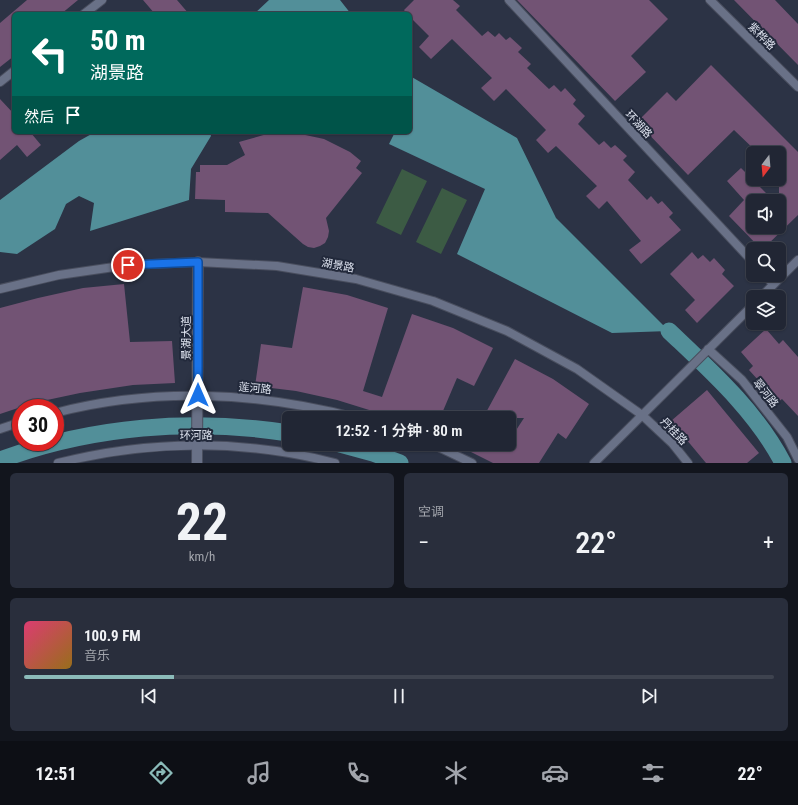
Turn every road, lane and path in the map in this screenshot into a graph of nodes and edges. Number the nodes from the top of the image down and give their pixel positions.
1 (508, 0) edge
2 (710, 0) edge
3 (98, 1) edge
4 (86, 12) edge
5 (12, 73) edge
6 (0, 82) edge
7 (798, 87) edge
8 (746, 255) edge
9 (798, 260) edge
10 (198, 262) junction
11 (773, 284) joint
12 (0, 289) edge
13 (767, 290) edge
14 (746, 312) edge
15 (708, 349) junction
16 (198, 395) junction
17 (64, 411) edge
18 (332, 411) edge
19 (642, 415) junction
20 (12, 425) edge
21 (0, 429) edge
22 (197, 445) junction
23 (447, 451) edge
24 (798, 459) edge
25 (58, 463) edge
26 (197, 463) edge
27 (335, 463) edge
28 (472, 463) edge
29 (594, 463) edge
30 (688, 463) edge

1 - 8 lane, 环湖路
2 - 7 lane, 紫桦路
3 - 4 lane
5 - 6 lane
9 - 11 lane
10 - 12 lane, 湖景路
10 - 16 street, 景湖大道
10 - 19 lane, 湖景路
11 - 13 lane
14 - 15 lane
15 - 19 lane
15 - 24 lane, 翠河路
16 - 17 lane, 莲河路
16 - 18 lane, 莲河路
16 - 22 street, 景湖大道
19 - 29 lane
19 - 30 lane, 丹桂路
20 - 21 lane
22 - 25 lane, 环河路
22 - 26 street, 景湖大道
22 - 27 lane, 环河路
23 - 28 lane

